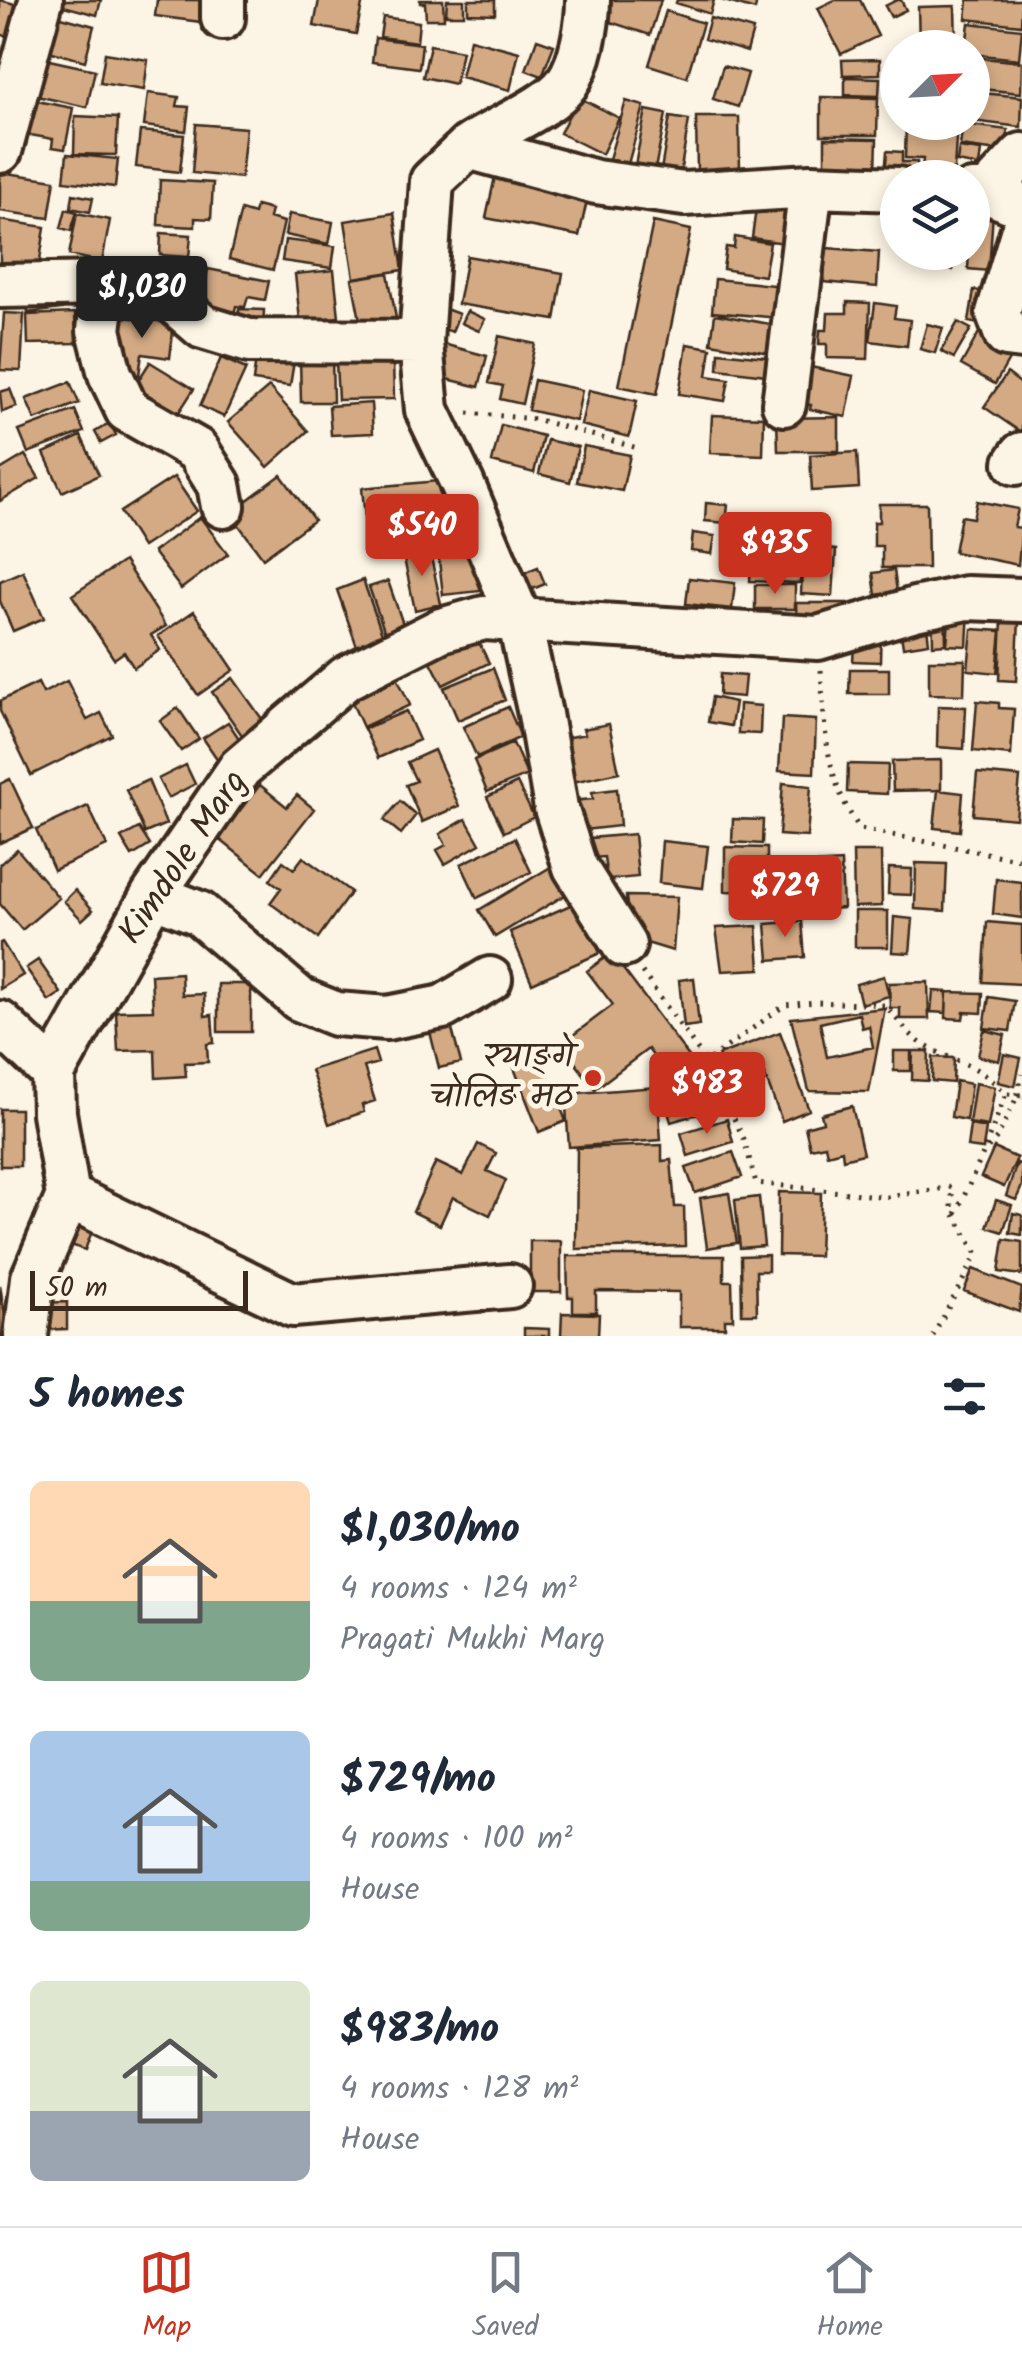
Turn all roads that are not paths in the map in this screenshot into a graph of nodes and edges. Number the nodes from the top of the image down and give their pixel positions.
1 (41, 0) edge
2 (588, 0) edge
3 (468, 147) junction
4 (0, 151) edge
5 (1022, 156) edge
6 (811, 186) junction
7 (880, 188) edge
8 (994, 197) edge
9 (1022, 233) edge
10 (105, 284) junction
11 (0, 286) edge
12 (1022, 338) edge
13 (421, 342) junction
14 (784, 404) dead end
15 (222, 506) dead end
16 (1022, 600) edge
17 (518, 619) junction
18 (153, 895) junction
19 (624, 945) road end
20 (490, 979) dead end
21 (0, 1022) edge
22 (54, 1072) junction
23 (68, 1196) junction
24 (510, 1286) dead end
25 (26, 1336) edge

1 - 4 street
2 - 3 street
3 - 6 street
3 - 13 street
5 - 8 street
6 - 7 street
6 - 14 street
9 - 12 street
10 - 11 street
10 - 13 street
10 - 15 street
13 - 17 street
16 - 17 street, Kimdole Marg
17 - 18 street, Kimdole Marg
17 - 19 street
18 - 20 street
18 - 22 street, Kimdole Marg
21 - 22 street
22 - 23 street
23 - 24 street
23 - 25 street

